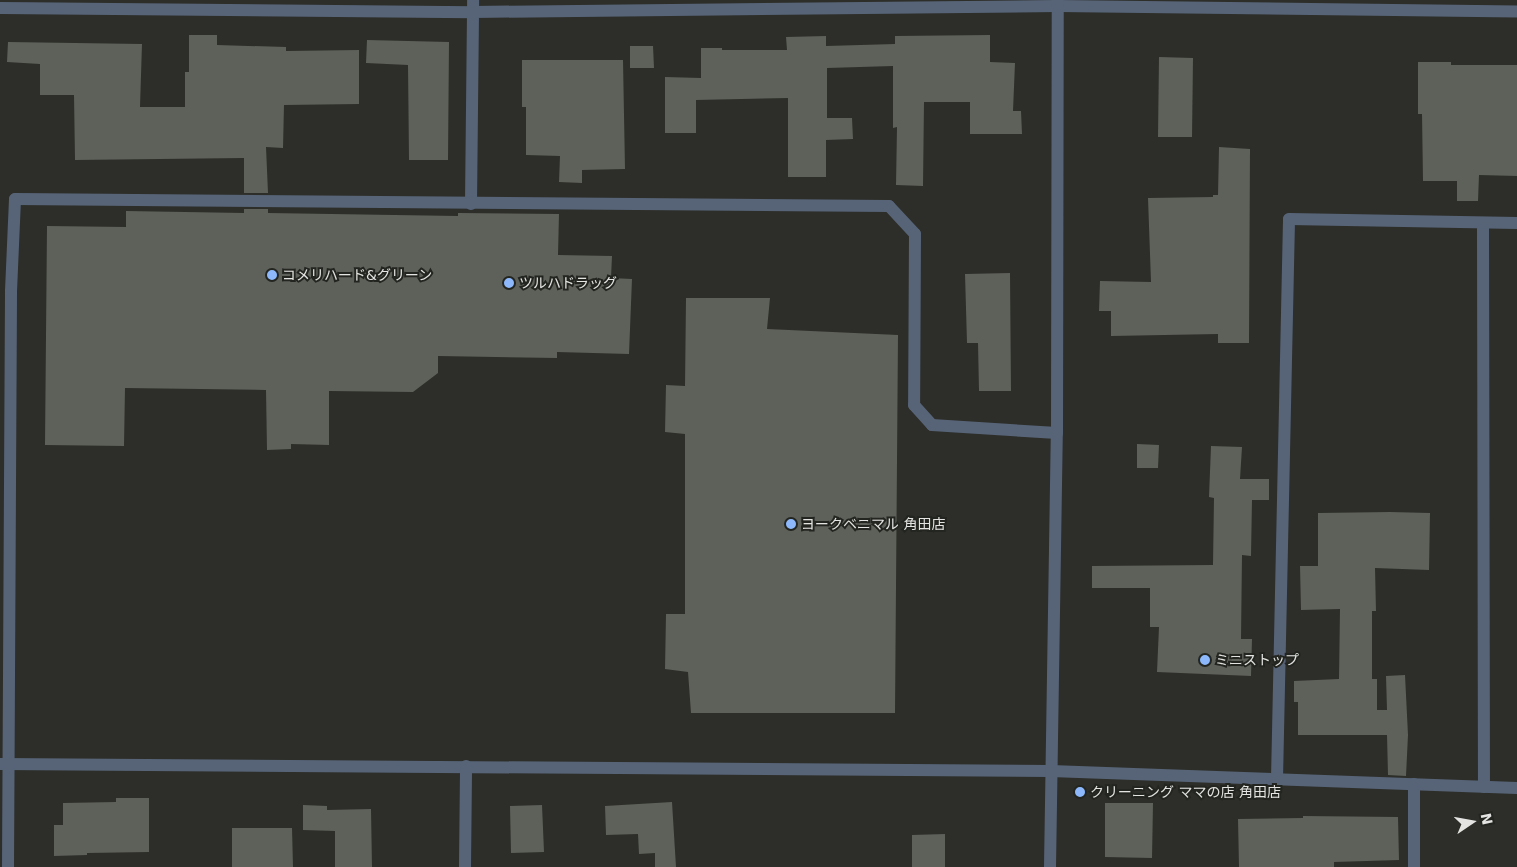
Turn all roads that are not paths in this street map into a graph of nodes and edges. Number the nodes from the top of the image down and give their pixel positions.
1 (1058, 3) edge
2 (7, 5) edge
3 (222, 5) edge
4 (473, 6) edge
5 (1517, 12) edge
6 (471, 204) junction
7 (1517, 223) edge
8 (1483, 224) junction
9 (5, 291) edge
10 (1057, 433) junction
11 (5, 764) edge
12 (466, 766) junction
13 (1051, 771) junction
14 (1277, 779) junction
15 (1414, 784) junction
16 (1484, 787) junction
17 (1517, 788) edge
18 (8, 867) edge
19 (465, 867) edge
20 (1050, 867) edge
21 (1414, 867) edge

1 - 4 street
1 - 5 street
1 - 10 street
2 - 3 street
3 - 4 street
4 - 6 street
6 - 9 street
6 - 10 street
7 - 8 street
8 - 14 street
8 - 16 street
9 - 11 street
10 - 13 street
11 - 12 street
11 - 18 street
12 - 13 street
12 - 19 street
13 - 14 street
13 - 20 street
14 - 15 street
15 - 16 street
15 - 21 street
16 - 17 street

